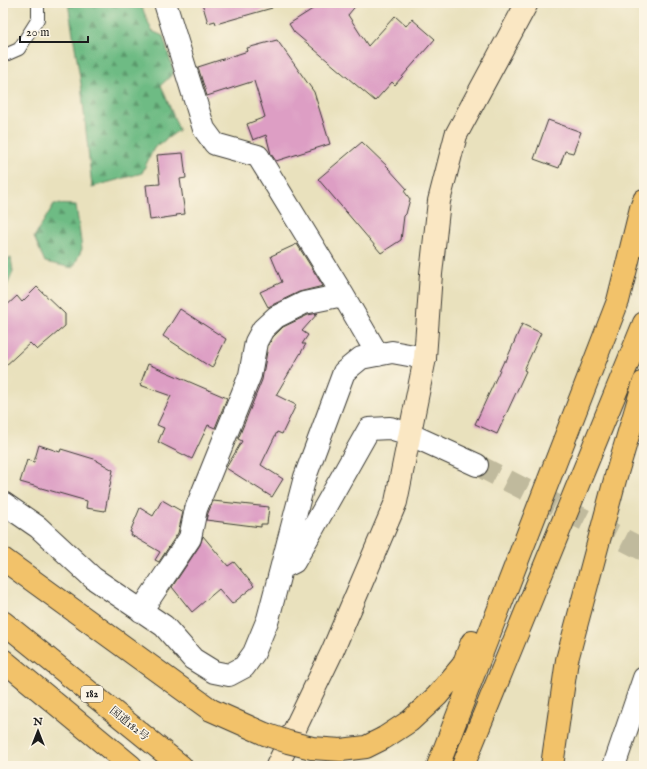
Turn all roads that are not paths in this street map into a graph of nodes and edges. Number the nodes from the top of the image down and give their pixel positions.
1 (38, 3) edge
2 (165, 3) edge
3 (527, 3) edge
4 (3, 56) edge
5 (642, 204) edge
6 (343, 295) junction
7 (644, 323) edge
8 (378, 355) junction
9 (425, 358) junction
10 (644, 382) edge
11 (409, 434) junction
12 (477, 465) tunnel mouth
13 (3, 503) edge
14 (3, 559) edge
15 (282, 568) junction
16 (141, 611) junction
17 (3, 622) edge
18 (3, 660) edge
19 (644, 678) edge
20 (131, 766) edge
21 (181, 766) edge
22 (278, 766) edge
23 (438, 766) edge
24 (463, 766) edge
25 (552, 766) edge
26 (614, 766) edge

1 - 4 lane
2 - 6 street
3 - 9 street
5 - 14 highway, bridge
5 - 23 highway
6 - 8 street
6 - 16 street
7 - 24 highway
8 - 9 street
8 - 15 street
9 - 11 street
10 - 25 highway
11 - 12 street
11 - 15 street
11 - 22 street
13 - 16 street
15 - 16 street
17 - 21 highway, 国道182号 / 182
18 - 20 highway
19 - 26 street

